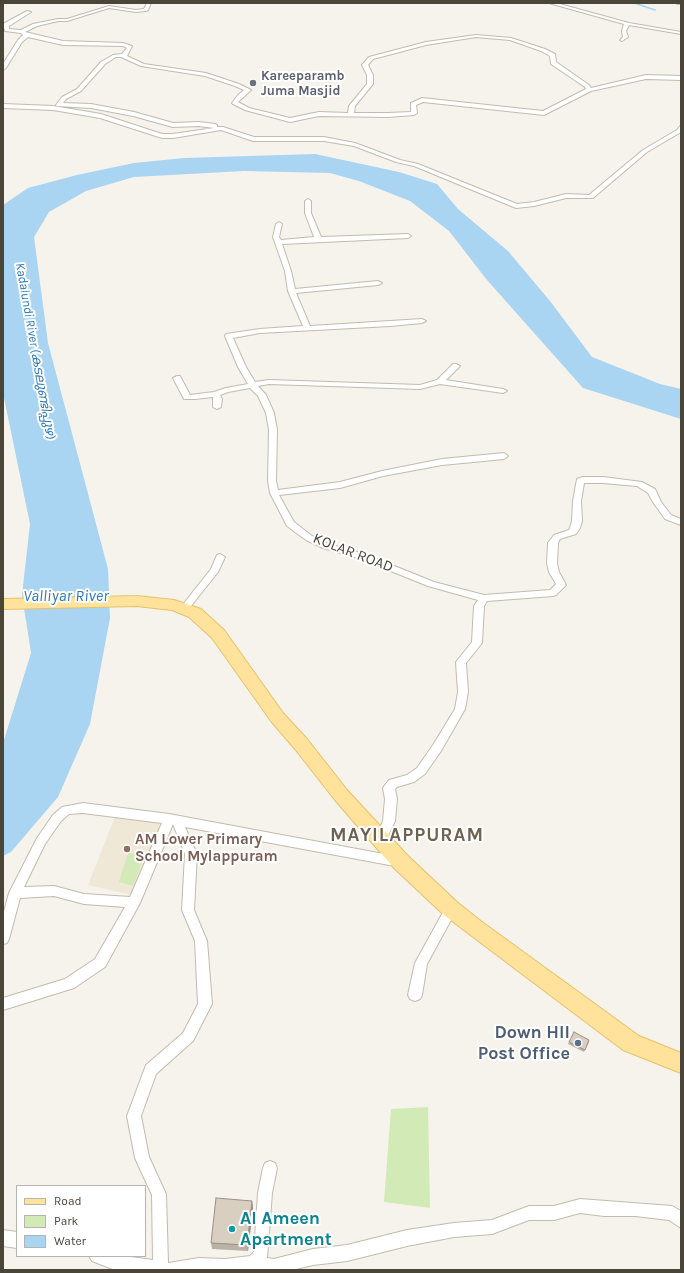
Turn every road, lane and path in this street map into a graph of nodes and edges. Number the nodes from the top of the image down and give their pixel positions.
1 (149, 3) edge
2 (551, 3) edge
3 (29, 12) dead end
4 (627, 24) junction
5 (4, 25) edge
6 (24, 33) junction
7 (681, 33) edge
8 (622, 40) dead end
9 (123, 55) junction
10 (3, 68) edge
11 (681, 78) edge
12 (589, 90) junction
13 (3, 106) edge
14 (57, 107) junction
15 (351, 115) junction
16 (221, 128) junction
17 (681, 129) edge
18 (308, 201) dead end
19 (279, 224) dead end
20 (408, 236) dead end
21 (318, 239) junction
22 (279, 242) junction
23 (378, 283) dead end
24 (292, 291) junction
25 (422, 321) dead end
26 (307, 328) junction
27 (456, 366) dead end
28 (177, 378) dead end
29 (440, 382) junction
30 (252, 386) junction
31 (503, 391) dead end
32 (216, 394) junction
33 (216, 407) dead end
34 (504, 456) dead end
35 (274, 493) junction
36 (681, 522) edge
37 (220, 557) dead end
38 (484, 598) junction
39 (3, 604) edge
40 (184, 609) junction
41 (173, 820) junction
42 (381, 839) junction
43 (401, 862) junction
44 (15, 893) junction
45 (134, 903) junction
46 (451, 909) junction
47 (3, 939) edge
48 (415, 995) dead end
49 (3, 1004) edge
50 (681, 1063) edge
51 (270, 1168) dead end
52 (681, 1221) edge
53 (3, 1238) edge
54 (16, 1240) edge
55 (100, 1257) edge
56 (254, 1263) junction
57 (167, 1270) edge

1 - 6 street
2 - 4 street
3 - 5 street
4 - 7 street
4 - 8 street
5 - 6 street
6 - 9 street
6 - 10 street
9 - 14 street
9 - 15 street
11 - 12 street
12 - 15 street
12 - 15 street
13 - 14 street
14 - 16 street
14 - 16 street
16 - 17 street
18 - 21 street
19 - 22 street
20 - 21 street
21 - 22 street
22 - 24 street
23 - 24 street
24 - 26 street
25 - 26 street
26 - 30 street, KOLAR ROAD
27 - 29 street
28 - 32 street
29 - 30 street
29 - 31 street
30 - 32 street
30 - 35 street, KOLAR ROAD
32 - 33 street
34 - 35 street
35 - 38 street, KOLAR ROAD
36 - 38 street, KOLAR ROAD
37 - 40 street
38 - 42 street
39 - 40 main road
40 - 42 main road
41 - 43 street
41 - 44 street
41 - 45 street
41 - 57 street
42 - 43 main road
43 - 46 main road
44 - 45 street
44 - 47 street
45 - 49 street
46 - 48 street
46 - 50 main road
51 - 56 street
52 - 56 street
53 - 54 street
55 - 57 street
56 - 57 street

